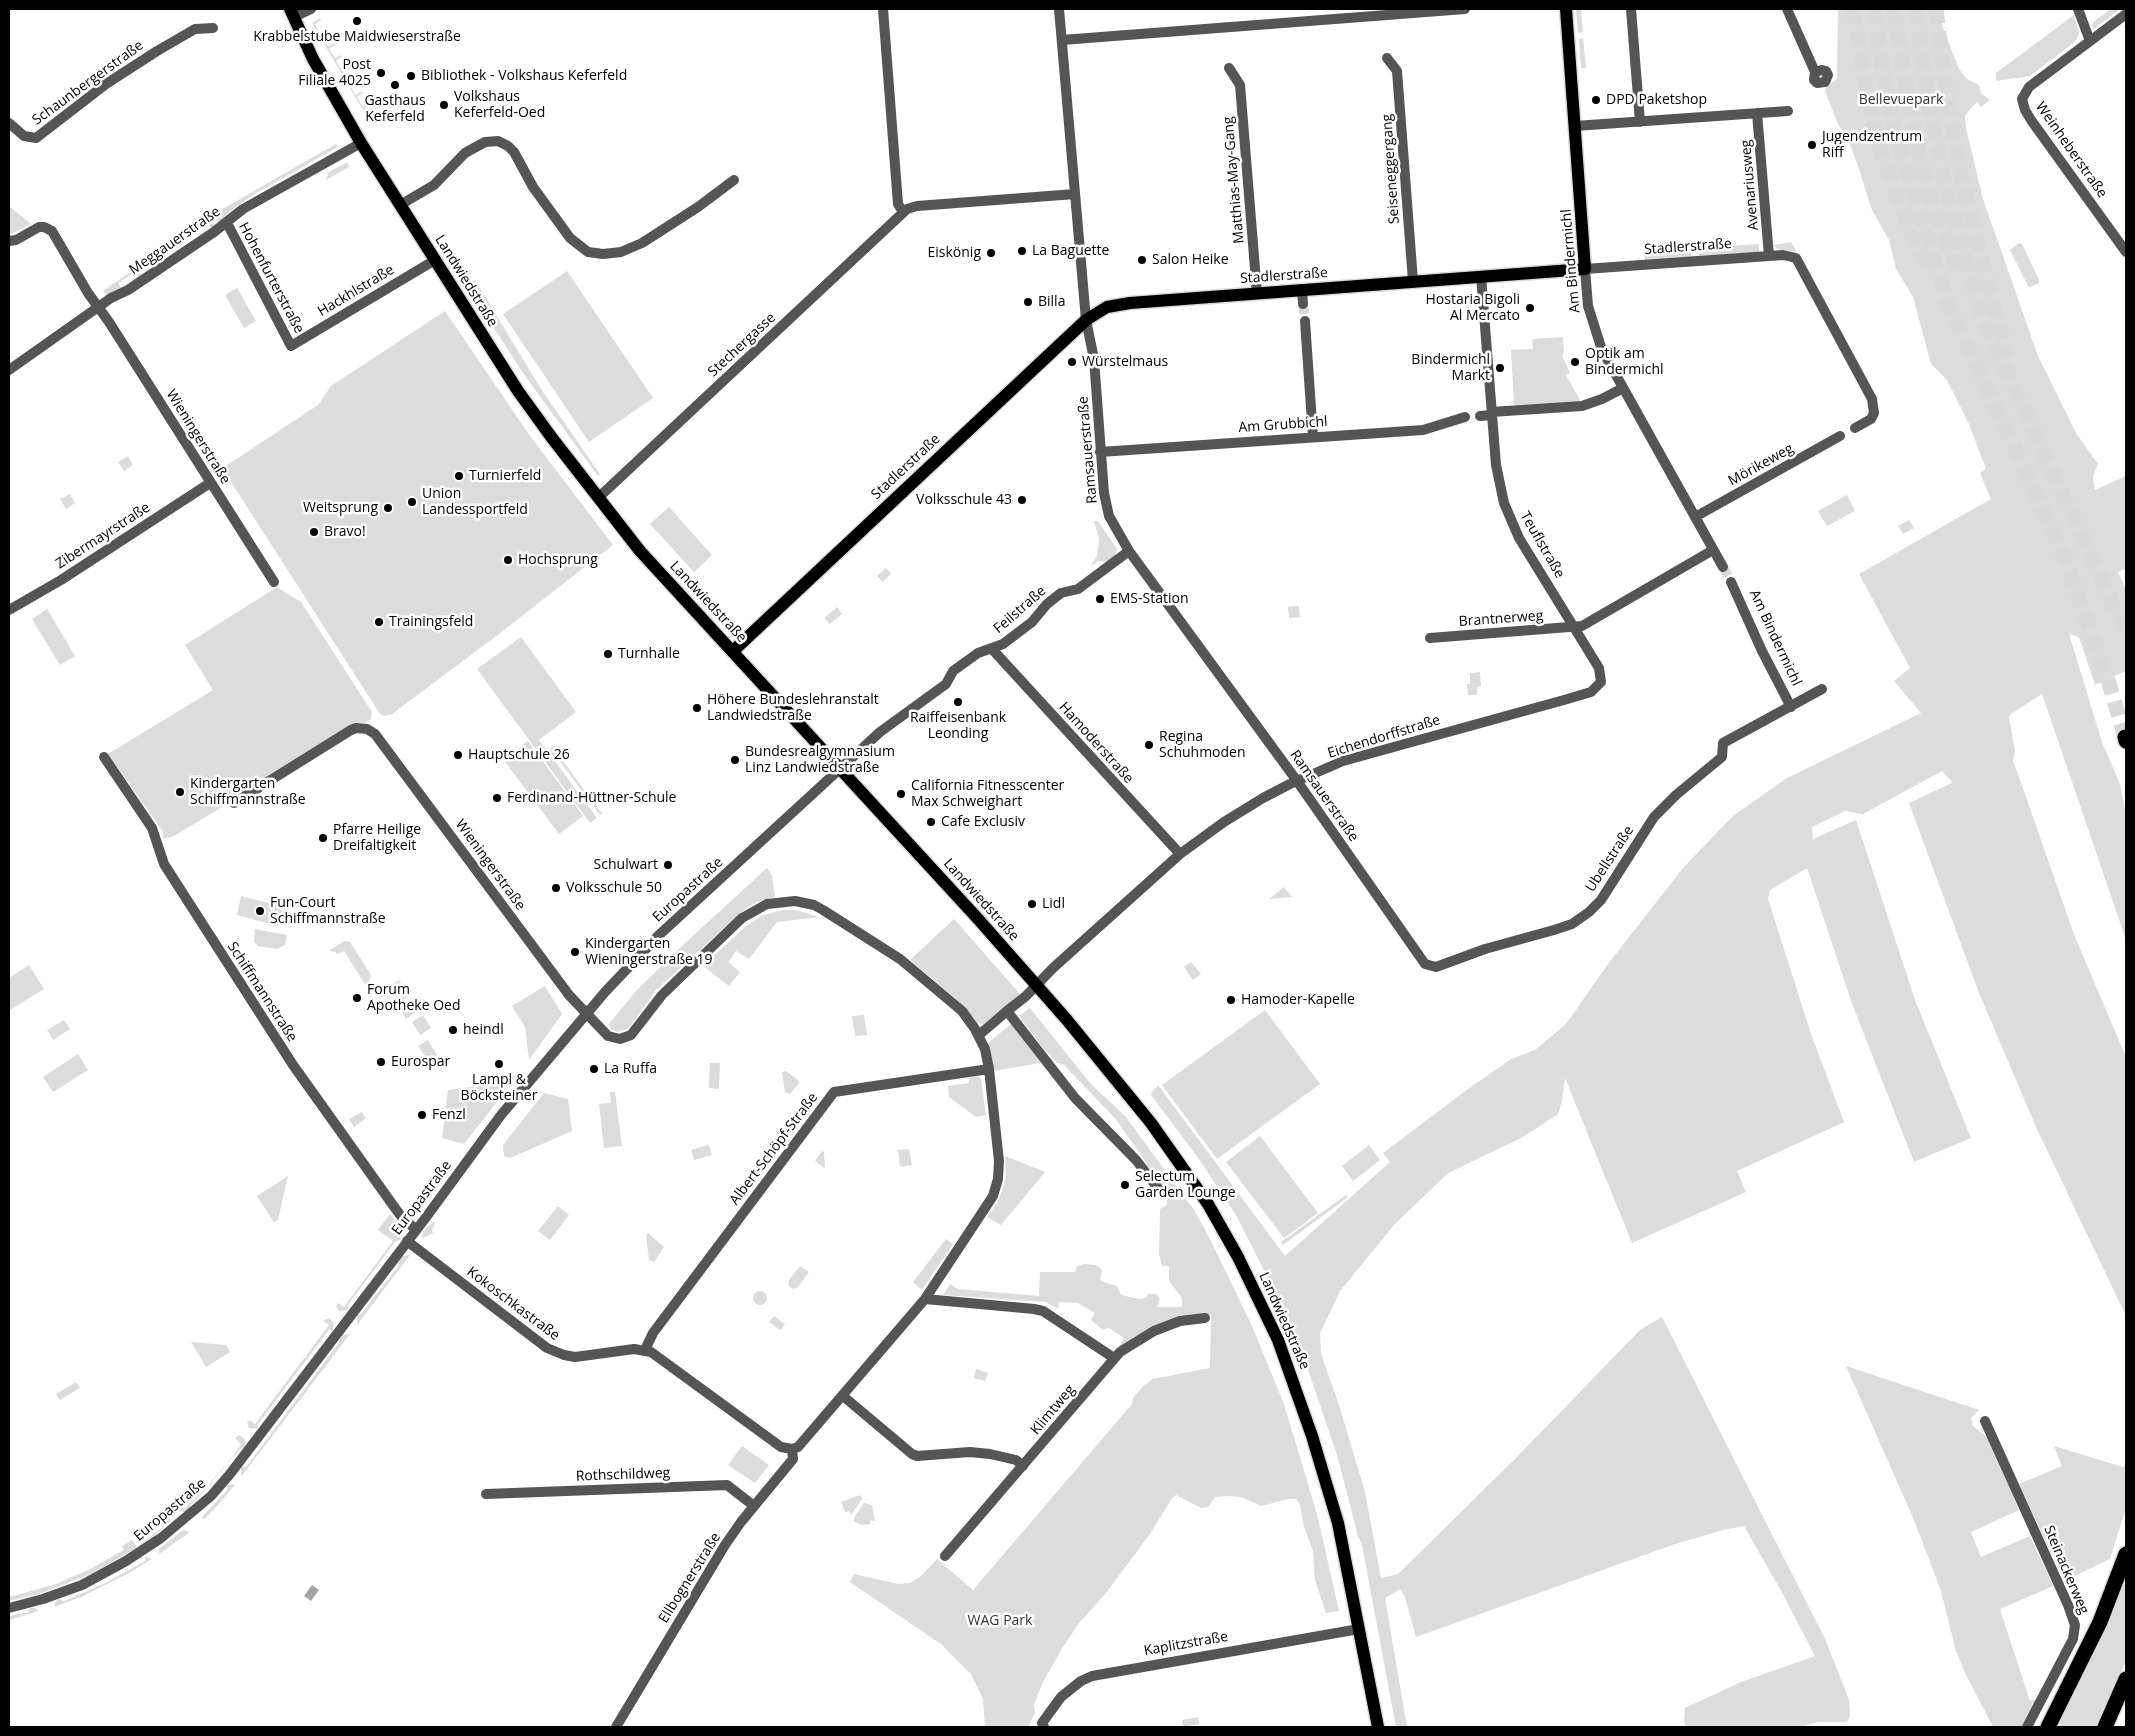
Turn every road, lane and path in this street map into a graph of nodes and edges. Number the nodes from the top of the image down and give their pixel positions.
1 (311, 9) edge
2 (883, 9) edge
3 (1059, 9) edge
4 (1466, 9) edge
5 (1566, 9) edge
6 (1631, 9) edge
7 (1787, 9) edge
8 (2078, 9) edge
9 (292, 13) edge
10 (2126, 14) edge
11 (213, 28) dead end
12 (1062, 40) junction
13 (2090, 41) junction
14 (1387, 58) dead end
15 (1229, 68) dead end
16 (1815, 72) dead end
17 (1788, 111) dead end
18 (1757, 113) junction
19 (1640, 122) junction
20 (9, 123) edge
21 (1575, 126) junction
22 (361, 143) junction
23 (734, 180) dead end
24 (1075, 194) junction
25 (400, 205) junction
26 (903, 212) junction
27 (227, 223) junction
28 (9, 241) edge
29 (2126, 252) edge
30 (1769, 256) junction
31 (435, 260) junction
32 (1586, 269) junction
33 (1481, 276) junction
34 (1413, 281) junction
35 (1302, 289) junction
36 (1258, 293) junction
37 (1303, 304) tunnel mouth
38 (98, 307) junction
39 (1086, 320) junction
40 (1305, 321) tunnel mouth
41 (291, 346) joint
42 (9, 370) edge
43 (1623, 388) junction
44 (1491, 414) junction
45 (1480, 416) dead end
46 (1465, 417) dead end
47 (1855, 428) dead end
48 (1840, 436) dead end
49 (1313, 437) junction
50 (1100, 452) junction
51 (210, 483) junction
52 (598, 498) junction
53 (1695, 517) junction
54 (1713, 550) junction
55 (1130, 551) junction
56 (1723, 567) tunnel mouth
57 (274, 582) dead end
58 (1731, 582) tunnel mouth
59 (9, 610) edge
60 (1574, 627) junction
61 (1430, 638) dead end
62 (992, 649) junction
63 (732, 651) junction
64 (1596, 688) joint
65 (1822, 689) dead end
66 (1791, 706) junction
67 (104, 757) dead end
68 (840, 768) junction
69 (1297, 781) junction
70 (234, 803) dead end
71 (1180, 854) junction
72 (1431, 967) joint
73 (1037, 985) junction
74 (1008, 1011) junction
75 (586, 1014) junction
76 (979, 1035) junction
77 (989, 1069) junction
78 (1160, 1191) dead end
79 (416, 1229) junction
80 (407, 1241) junction
81 (925, 1299) junction
82 (1205, 1318) dead end
83 (645, 1350) junction
84 (1114, 1358) junction
85 (843, 1396) junction
86 (1985, 1422) dead end
87 (792, 1449) junction
88 (1023, 1466) junction
89 (486, 1494) dead end
90 (754, 1506) junction
91 (2126, 1554) edge
92 (945, 1556) dead end
93 (9, 1608) edge
94 (1360, 1629) junction
95 (2126, 1679) edge
96 (616, 1727) edge
97 (1044, 1727) edge
98 (1378, 1727) edge
99 (2027, 1727) edge
100 (2048, 1727) edge
101 (2105, 1727) edge

1 - 9 street
2 - 26 street
3 - 12 street, Ramsauerstraße
4 - 12 street
5 - 21 main road, Am Bindermichl
6 - 19 street
7 - 16 street
8 - 13 street
9 - 22 main road, Landwiedstraße
10 - 13 street
11 - 20 street, Schaunbergerstraße
12 - 24 street, Ramsauerstraße
13 - 29 street, Weinheberstraße
14 - 34 street, Seiseneggergang
15 - 36 street, Matthias-May-Gang
17 - 18 street
18 - 19 street
18 - 30 street, Avenariusweg
19 - 21 street
21 - 32 main road, Am Bindermichl
22 - 25 main road, Landwiedstraße
22 - 27 street, Meggauerstraße
23 - 25 street
24 - 26 street, Stechergasse
24 - 39 street, Ramsauerstraße
25 - 31 main road, Landwiedstraße
26 - 52 street, Stechergasse
27 - 38 street, Meggauerstraße
27 - 41 street, Hohenfurterstraße
28 - 38 street, Wieningerstraße
30 - 32 street, Stadlerstraße
30 - 47 street, Stadlerstraße
31 - 41 street, Hackhlstraße
31 - 52 main road, Landwiedstraße
32 - 33 main road, Stadlerstraße
32 - 43 street, Am Bindermichl
33 - 34 main road, Stadlerstraße
33 - 44 street, Teuflstraße
34 - 35 main road, Stadlerstraße
35 - 36 main road, Stadlerstraße
35 - 37 street
36 - 39 main road, Stadlerstraße
38 - 42 street, Meggauerstraße
38 - 51 street, Wieningerstraße
39 - 50 street, Ramsauerstraße
39 - 63 main road, Stadlerstraße
40 - 49 street
43 - 44 street
43 - 53 street, Am Bindermichl
44 - 45 street
44 - 60 street, Teuflstraße
46 - 49 street, Am Grubbichl
48 - 53 street, Mörikeweg
49 - 50 street, Am Grubbichl
50 - 55 street, Ramsauerstraße
51 - 57 street, Wieningerstraße
51 - 59 street, Zibermayrstraße
52 - 63 main road, Landwiedstraße
53 - 54 street, Am Bindermichl
54 - 56 street, Am Bindermichl
54 - 60 street
55 - 62 street, Feilstraße
55 - 69 street, Ramsauerstraße
58 - 66 street, Am Bindermichl
60 - 61 street, Brantnerweg
60 - 64 street, Teuflstraße
62 - 68 street, Feilstraße
62 - 71 street, Hamoderstraße
63 - 68 main road, Landwiedstraße
64 - 69 street, Eichendorffstraße
65 - 66 street
66 - 72 street, Ubellstraße
67 - 79 street, Schiffmannstraße
68 - 73 main road, Landwiedstraße
68 - 75 street, Europastraße
69 - 71 street, Eichendorffstraße
69 - 72 street, Ramsauerstraße
70 - 75 street, Wieningerstraße
71 - 73 street, Eichendorffstraße
73 - 74 street
73 - 94 main road, Landwiedstraße
74 - 76 street
74 - 78 street
75 - 76 street
75 - 79 street, Europastraße
76 - 77 street
77 - 81 street
77 - 83 street, Albert-Schöpf-Straße
79 - 80 street, Europastraße
80 - 83 street, Kokoschkastraße
80 - 93 street, Europastraße
81 - 84 street
81 - 85 street
82 - 84 street, Klimtweg
83 - 87 street
84 - 88 street, Klimtweg
85 - 87 street
85 - 88 street
86 - 99 street, Steinackerweg
87 - 90 street, Ellbognerstraße
88 - 92 street, Klimtweg
89 - 90 street, Rothschildweg
90 - 96 street, Ellbognerstraße
91 - 100 highway
94 - 97 street, Kaplitzstraße
94 - 98 main road, Landwiedstraße
95 - 101 highway

